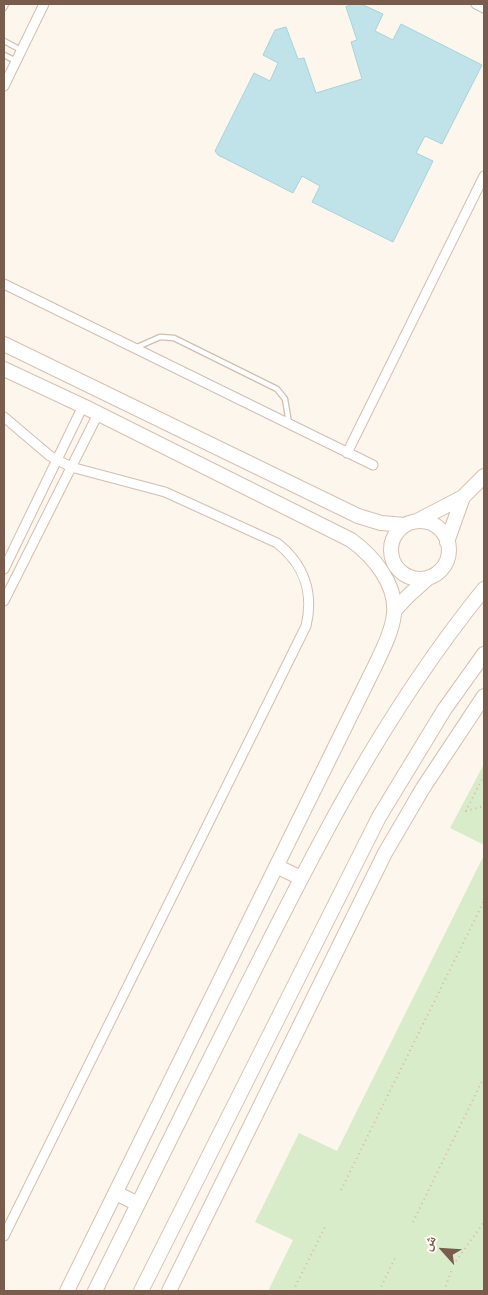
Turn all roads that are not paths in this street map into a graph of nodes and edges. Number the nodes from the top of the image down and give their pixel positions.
1 (6, 4) edge
2 (44, 4) edge
3 (476, 4) edge
4 (4, 8) edge
5 (484, 8) edge
6 (4, 41) edge
7 (22, 50) junction
8 (4, 55) edge
9 (16, 61) junction
10 (4, 86) edge
11 (484, 176) edge
12 (4, 284) edge
13 (4, 344) edge
14 (134, 349) junction
15 (4, 369) edge
16 (83, 406) junction
17 (98, 414) junction
18 (4, 417) edge
19 (290, 425) junction
20 (346, 453) junction
21 (57, 460) junction
22 (373, 465) dead end
23 (71, 467) junction
24 (484, 476) edge
25 (463, 497) junction
26 (411, 523) junction
27 (447, 542) junction
28 (388, 567) junction
29 (4, 569) edge
30 (428, 578) junction
31 (484, 589) edge
32 (4, 601) edge
33 (394, 611) junction
34 (484, 654) edge
35 (484, 696) edge
36 (278, 866) junction
37 (300, 878) junction
38 (116, 1192) junction
39 (138, 1204) junction
40 (4, 1236) edge
41 (66, 1291) edge
42 (94, 1291) edge
43 (141, 1291) edge
44 (169, 1291) edge

1 - 4 lane
2 - 7 street
3 - 5 street
6 - 7 lane
7 - 9 street
8 - 9 lane
9 - 10 street
11 - 20 street
12 - 14 street
13 - 26 street
14 - 19 street
14 - 19 lane
15 - 16 street
16 - 17 street
16 - 21 street
17 - 23 street
17 - 28 street
18 - 21 street
19 - 20 street
20 - 22 street
21 - 23 street
21 - 29 street
23 - 32 street
23 - 40 street
24 - 25 street
25 - 26 street
25 - 27 street
26 - 27 street
26 - 28 street
27 - 30 street
28 - 30 street
28 - 33 street
30 - 33 street
31 - 37 street
33 - 36 street
34 - 43 street
35 - 44 street
36 - 37 street
36 - 38 street
37 - 39 street
38 - 39 street
38 - 41 street
39 - 42 street

